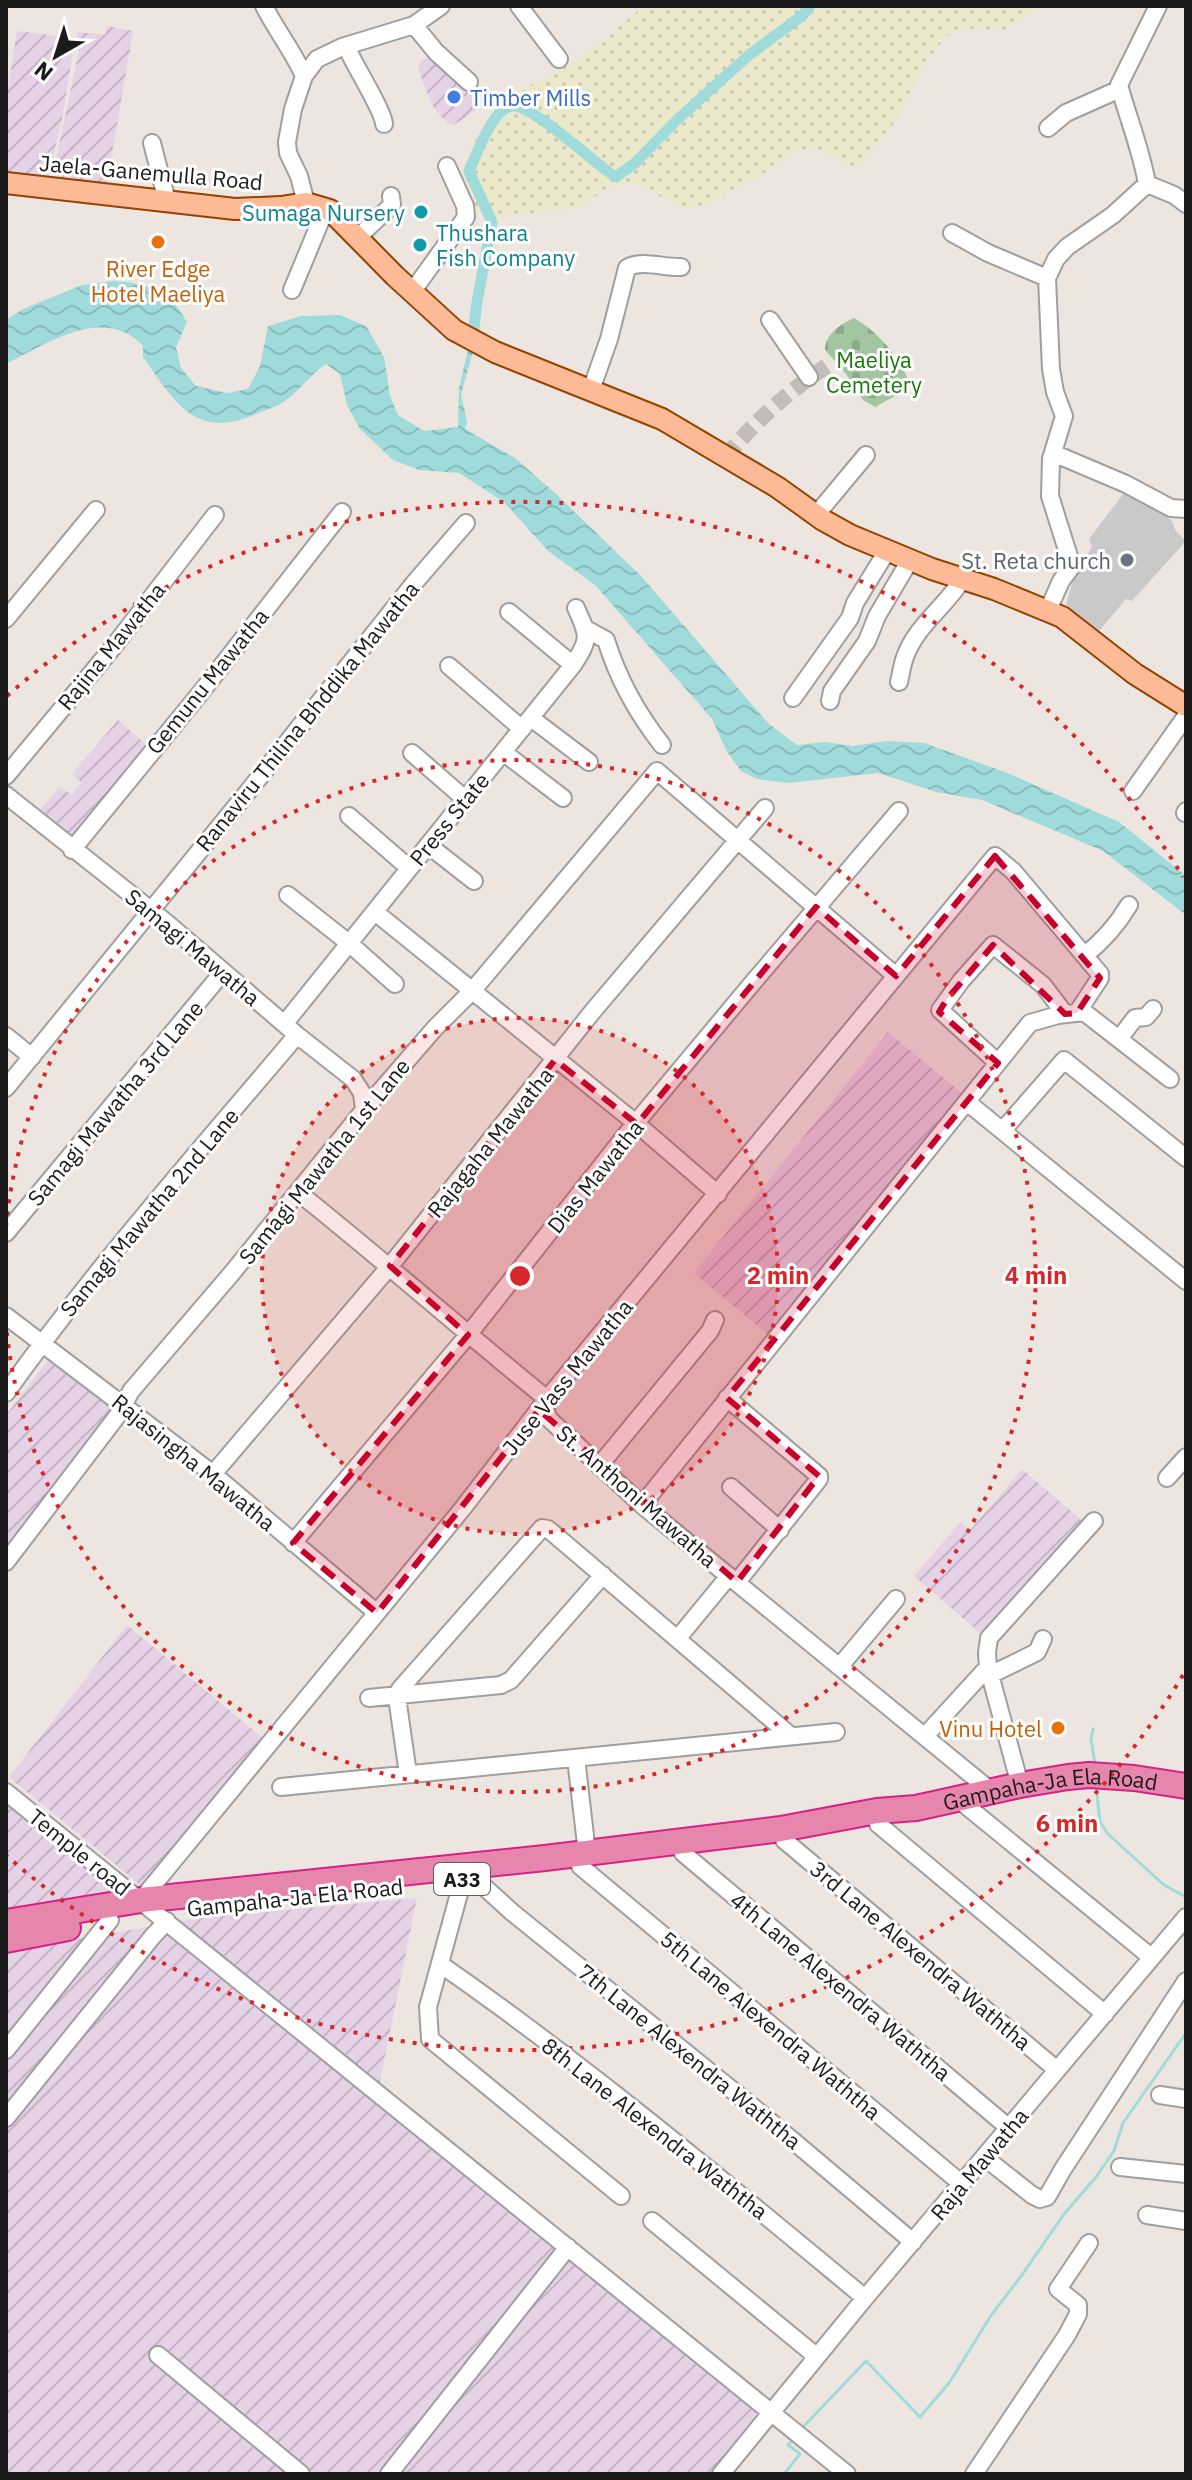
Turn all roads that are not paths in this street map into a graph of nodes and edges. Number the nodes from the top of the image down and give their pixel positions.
1 (264, 6) edge
2 (441, 6) edge
3 (519, 6) edge
4 (1158, 6) edge
5 (414, 25) junction
6 (346, 46) junction
7 (559, 59) dead end
8 (304, 76) junction
9 (469, 82) dead end
10 (1120, 89) junction
11 (384, 124) dead end
12 (1048, 128) dead end
13 (152, 143) dead end
14 (447, 166) dead end
15 (6, 183) edge
16 (1147, 184) junction
17 (391, 196) dead end
18 (167, 201) junction
19 (306, 203) junction
20 (1186, 204) edge
21 (326, 208) junction
22 (952, 233) dead end
23 (357, 238) junction
24 (681, 267) dead end
25 (1047, 278) junction
26 (292, 290) dead end
27 (412, 292) junction
28 (770, 320) dead end
29 (809, 377) dead end
30 (591, 390) junction
31 (1053, 453) junction
32 (866, 455) dead end
33 (1186, 509) edge
34 (96, 510) dead end
35 (342, 512) dead end
36 (215, 515) dead end
37 (816, 515) junction
38 (466, 523) dead end
39 (887, 551) junction
40 (910, 560) junction
41 (962, 580) junction
42 (576, 608) dead end
43 (1048, 610) junction
44 (509, 612) dead end
45 (6, 619) edge
46 (586, 629) junction
47 (573, 665) junction
48 (449, 666) dead end
49 (899, 682) dead end
50 (793, 698) dead end
51 (830, 701) dead end
52 (1186, 706) edge
53 (1186, 716) edge
54 (526, 723) junction
55 (662, 745) dead end
56 (503, 752) junction
57 (412, 753) dead end
58 (589, 762) dead end
59 (6, 776) edge
60 (1133, 791) dead end
61 (6, 795) edge
62 (563, 798) dead end
63 (465, 799) junction
64 (765, 808) dead end
65 (899, 811) dead end
66 (349, 816) dead end
67 (738, 842) junction
68 (428, 845) junction
69 (72, 850) junction
70 (409, 868) junction
71 (474, 881) dead end
72 (288, 895) dead end
73 (1129, 905) dead end
74 (816, 907) junction
75 (149, 910) junction
76 (375, 912) junction
77 (350, 944) junction
78 (1085, 955) junction
79 (223, 972) junction
80 (896, 976) junction
81 (395, 984) dead end
82 (473, 990) junction
83 (1153, 1009) dead end
84 (1071, 1013) junction
85 (291, 1029) junction
86 (6, 1036) edge
87 (1119, 1039) junction
88 (32, 1057) junction
89 (555, 1060) junction
90 (998, 1063) junction
91 (1170, 1079) dead end
92 (6, 1088) edge
93 (967, 1102) junction
94 (364, 1110) junction
95 (637, 1124) junction
96 (1003, 1130) junction
97 (1186, 1158) edge
98 (299, 1193) junction
99 (718, 1194) junction
100 (6, 1233) edge
101 (390, 1266) junction
102 (1184, 1273) edge
103 (6, 1316) edge
104 (715, 1320) dead end
105 (468, 1335) junction
106 (41, 1344) junction
107 (6, 1393) edge
108 (727, 1398) junction
109 (547, 1399) junction
110 (123, 1403) junction
111 (1186, 1457) edge
112 (599, 1466) junction
113 (213, 1474) junction
114 (1167, 1478) dead end
115 (731, 1487) dead end
116 (642, 1505) junction
117 (1094, 1521) dead end
118 (780, 1530) junction
119 (293, 1543) junction
120 (6, 1562) edge
121 (603, 1575) junction
122 (733, 1579) junction
123 (896, 1599) dead end
124 (377, 1613) junction
125 (678, 1638) junction
126 (1043, 1639) dead end
127 (840, 1666) junction
128 (989, 1671) junction
129 (397, 1697) junction
130 (369, 1698) dead end
131 (836, 1732) dead end
132 (791, 1736) junction
133 (925, 1736) junction
134 (576, 1758) junction
135 (408, 1774) junction
136 (1020, 1785) junction
137 (1186, 1786) edge
138 (281, 1787) dead end
139 (991, 1791) junction
140 (6, 1792) edge
141 (958, 1799) junction
142 (916, 1808) junction
143 (878, 1824) junction
144 (784, 1840) junction
145 (680, 1848) junction
146 (584, 1859) junction
147 (469, 1872) junction
148 (154, 1911) junction
149 (1186, 1917) edge
150 (110, 1920) junction
151 (6, 1922) edge
152 (1178, 1939) edge
153 (6, 1940) edge
154 (1151, 1957) junction
155 (440, 1964) junction
156 (1186, 1981) edge
157 (1105, 2014) junction
158 (6, 2050) edge
159 (1057, 2070) junction
160 (1160, 2095) dead end
161 (1186, 2099) edge
162 (6, 2118) edge
163 (1009, 2128) junction
164 (984, 2157) junction
165 (1120, 2167) dead end
166 (1186, 2174) edge
167 (962, 2184) junction
168 (621, 2196) dead end
169 (1147, 2215) dead end
170 (652, 2221) dead end
171 (1186, 2221) edge
172 (913, 2242) junction
173 (1089, 2243) dead end
174 (568, 2247) junction
175 (865, 2298) junction
176 (158, 2355) dead end
177 (816, 2356) junction
178 (772, 2412) junction
179 (840, 2472) edge
180 (301, 2474) edge
181 (389, 2474) edge
182 (721, 2474) edge
183 (974, 2474) edge

1 - 8 street
2 - 5 street
3 - 7 street
4 - 10 street
5 - 6 street
5 - 9 street
6 - 8 street
6 - 11 street
8 - 19 street
10 - 12 street
10 - 16 street
13 - 18 street
14 - 27 street
15 - 18 main road, Jaela-Ganemulla Road
16 - 20 street
16 - 25 street
17 - 23 street
18 - 19 main road, Jaela-Ganemulla Road
19 - 21 main road, Jaela-Ganemulla Road
21 - 23 main road
21 - 26 street
22 - 25 street
23 - 27 main road
24 - 30 street
25 - 31 street
27 - 30 main road
28 - 29 street
30 - 37 main road
31 - 33 street
31 - 43 street
32 - 37 street
34 - 45 street
35 - 69 street, Gemunu Mawatha
36 - 59 street, Rajina Mawatha
37 - 39 main road
38 - 75 street, Ranaviru Thilina Bhddika Mawatha
39 - 40 main road
39 - 50 street
40 - 41 main road
40 - 51 street
41 - 43 main road
41 - 49 street
42 - 46 street
43 - 52 main road
44 - 47 street
46 - 47 street, Press State
46 - 55 street
47 - 54 street, Press State
48 - 54 street
53 - 60 street
54 - 56 street, Press State
54 - 58 street
56 - 62 street
56 - 63 street, Press State
57 - 63 street
61 - 69 street, Samagi Mawatha
63 - 68 street, Press State
64 - 67 street, Rajagaha Mawatha
65 - 74 street, Dias Mawatha
66 - 70 street
67 - 74 street
67 - 82 street, Samagi Mawatha 1st Lane
67 - 89 street, Rajagaha Mawatha
68 - 70 street, Press State
68 - 71 street
69 - 75 street, Samagi Mawatha
70 - 76 street, Press State
72 - 77 street
73 - 78 street
74 - 80 street
74 - 95 street, Dias Mawatha
75 - 79 street, Samagi Mawatha
75 - 88 street, Ranaviru Thilina Bhddika Mawatha
76 - 77 street, Press State
76 - 82 street
77 - 81 street
77 - 85 street, Press State
78 - 80 street, Juse Vass Mawatha
78 - 84 street
79 - 85 street, Samagi Mawatha
79 - 100 street, Samagi Mawatha 3rd Lane
80 - 99 street, Juse Vass Mawatha
82 - 89 street
82 - 94 street, Samagi Mawatha 1st Lane
83 - 87 street
84 - 87 street
84 - 90 street
84 - 90 street
85 - 94 street, Samagi Mawatha
85 - 106 street, Samagi Mawatha 2nd Lane
86 - 88 street
87 - 91 street
88 - 92 street, Ranaviru Thilina Bhddika Mawatha
89 - 95 street
89 - 101 street, Rajagaha Mawatha
90 - 93 street
93 - 96 street
93 - 108 street
94 - 98 street, Samagi Mawatha 1st Lane
95 - 99 street
95 - 105 street, Dias Mawatha
96 - 97 street
96 - 102 street
98 - 101 street, St. Anthoni Mawatha
98 - 110 street, Samagi Mawatha 1st Lane
99 - 109 street, Juse Vass Mawatha
101 - 105 street, St. Anthoni Mawatha
101 - 113 street, Rajagaha Mawatha
103 - 106 street, Rajasingha Mawatha
104 - 112 street
105 - 109 street, St. Anthoni Mawatha
105 - 119 street, Dias Mawatha
106 - 107 street, Samagi Mawatha 2nd Lane
106 - 110 street, Rajasingha Mawatha
108 - 116 street
108 - 118 street
109 - 112 street, St. Anthoni Mawatha
109 - 124 street, Juse Vass Mawatha
110 - 113 street, Rajasingha Mawatha
110 - 120 street, Samagi Mawatha 1st Lane
111 - 114 street
112 - 116 street, St. Anthoni Mawatha
113 - 119 street, Rajasingha Mawatha
115 - 118 street
116 - 122 street, St. Anthoni Mawatha
117 - 128 street
118 - 122 street
119 - 124 street, Rajasingha Mawatha
121 - 125 street
121 - 129 street
121 - 129 street
122 - 125 street
122 - 127 street, St. Anthoni Mawatha
123 - 127 street
124 - 148 street, Juse Vass Mawatha
125 - 132 street
126 - 128 street
127 - 133 street, St. Anthoni Mawatha
128 - 133 street
128 - 136 street
129 - 130 street
129 - 135 street
131 - 132 street
132 - 134 street
133 - 139 street, St. Anthoni Mawatha
134 - 135 street
134 - 146 street
135 - 138 street
136 - 137 highway, Gampaha-Ja Ela Road / A33
136 - 139 highway, Gampaha-Ja Ela Road / A33
139 - 141 highway, Gampaha-Ja Ela Road / A33
140 - 148 street, Temple road
141 - 142 highway, Gampaha-Ja Ela Road / A33
141 - 154 street
142 - 143 highway, Gampaha-Ja Ela Road / A33
142 - 145 highway, Gampaha-Ja Ela Road / A33
143 - 144 highway, Gampaha-Ja Ela Road / A33
143 - 157 street
144 - 145 highway, Gampaha-Ja Ela Road / A33
144 - 159 street, 3rd Lane Alexendra Waththa
145 - 146 highway, Gampaha-Ja Ela Road / A33
145 - 163 street, 4th Lane Alexendra Waththa
146 - 147 highway, Gampaha-Ja Ela Road / A33
146 - 167 street, 5th Lane Alexendra Waththa
147 - 148 highway, Gampaha-Ja Ela Road / A33
147 - 155 street
147 - 172 street, 7th Lane Alexendra Waththa
148 - 150 highway, Gampaha-Ja Ela Road / A33
148 - 151 highway, Gampaha-Ja Ela Road / A33
148 - 162 street, Juse Vass Mawatha
148 - 174 street, Temple road
149 - 152 street, Raja Mawatha
150 - 153 highway, Gampaha-Ja Ela Road / A33
150 - 158 street
152 - 154 street, Raja Mawatha
154 - 157 street, Raja Mawatha
155 - 168 street
155 - 175 street, 8th Lane Alexendra Waththa
156 - 164 street
157 - 159 street, Raja Mawatha
159 - 163 street, Raja Mawatha
160 - 161 street
163 - 164 street, Raja Mawatha
164 - 167 street, Raja Mawatha
165 - 166 street
167 - 172 street, Raja Mawatha
169 - 171 street
170 - 177 street
172 - 175 street, Raja Mawatha
173 - 183 street
174 - 178 street, Temple road
174 - 181 street
175 - 177 street, Raja Mawatha
176 - 180 street
177 - 178 street, Raja Mawatha
178 - 179 street, Temple road
178 - 182 street, Raja Mawatha

